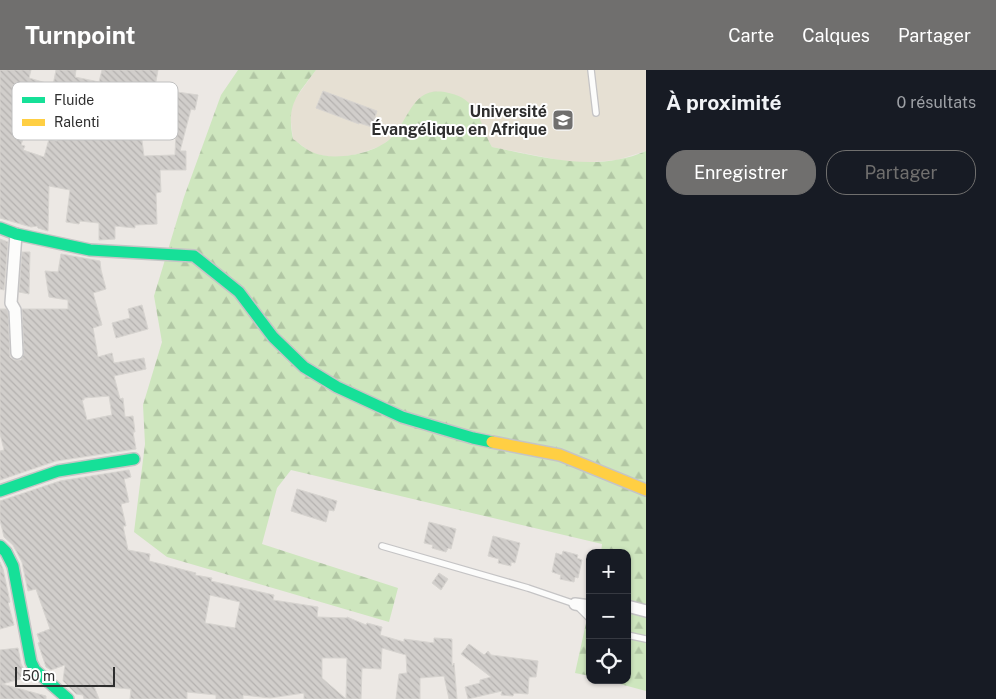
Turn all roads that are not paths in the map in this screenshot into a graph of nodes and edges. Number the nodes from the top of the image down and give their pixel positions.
1 (591, 70) edge
2 (596, 113) dead end
3 (0, 228) edge
4 (16, 234) junction
5 (17, 353) dead end
6 (134, 459) dead end
7 (646, 490) edge
8 (0, 491) edge
9 (0, 546) edge
10 (382, 546) dead end
11 (574, 604) junction
12 (586, 606) edge
13 (631, 607) edge
14 (646, 611) edge
15 (586, 614) edge
16 (631, 636) edge
17 (646, 639) edge
18 (68, 699) edge

1 - 2 lane
3 - 4 street
4 - 5 street
4 - 7 street
6 - 8 street
9 - 18 street
10 - 11 lane
11 - 12 street
11 - 15 lane
13 - 14 street
16 - 17 lane

